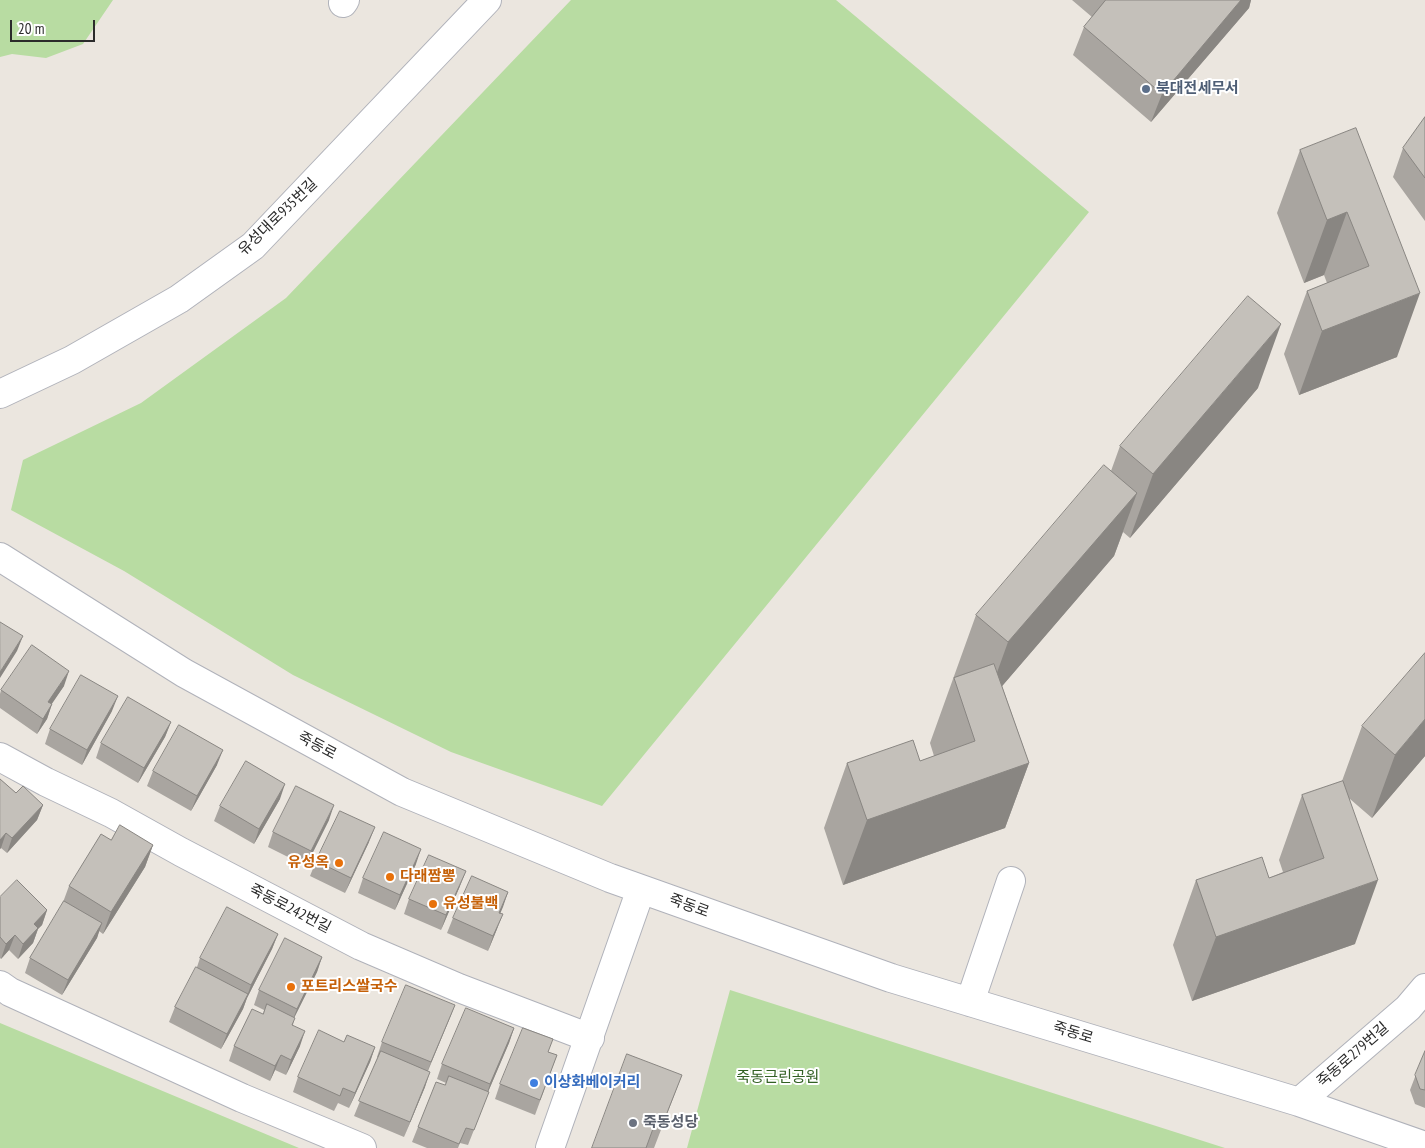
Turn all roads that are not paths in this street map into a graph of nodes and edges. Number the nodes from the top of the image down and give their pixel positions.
1 (487, 0) edge
2 (0, 394) edge
3 (0, 557) edge
4 (0, 757) edge
5 (1011, 881) dead end
6 (641, 888) junction
7 (0, 985) edge
8 (970, 1002) junction
9 (1419, 1003) edge
10 (590, 1038) junction
11 (1299, 1102) junction
12 (1425, 1146) edge
13 (362, 1148) edge
14 (550, 1148) edge

1 - 2 street, 유성대로935번길
3 - 6 street, 죽동로
4 - 10 street, 죽동로242번길
5 - 8 street
6 - 8 street, 죽동로
6 - 10 street
7 - 13 street
8 - 11 street, 죽동로
9 - 11 street, 죽동로279번길
10 - 14 street
11 - 12 street, 죽동로

